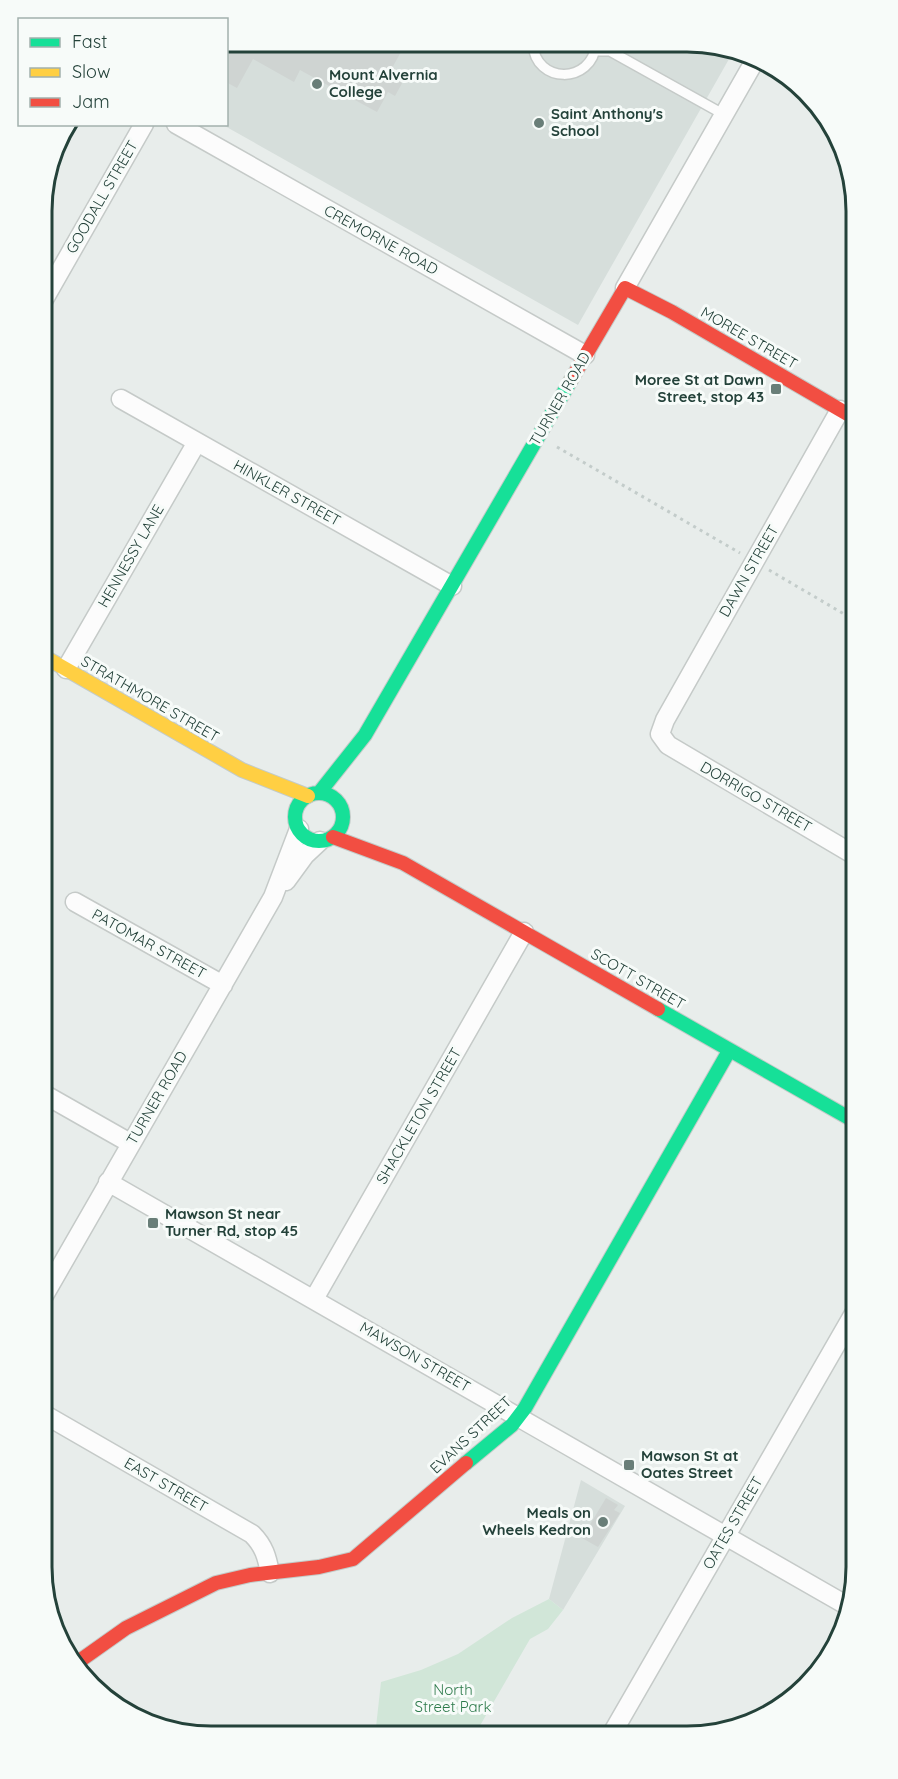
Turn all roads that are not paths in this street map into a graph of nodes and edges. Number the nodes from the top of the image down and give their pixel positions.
1 (535, 53) edge
2 (594, 53) edge
3 (614, 53) edge
4 (751, 67) edge
5 (723, 114) junction
6 (143, 126) edge
7 (180, 126) edge
8 (53, 283) edge
9 (625, 288) junction
10 (585, 355) junction
11 (121, 399) dead end
12 (846, 414) edge
13 (846, 418) edge
14 (197, 442) junction
15 (452, 586) junction
16 (53, 662) edge
17 (66, 669) junction
18 (660, 734) joint
19 (365, 735) junction
20 (242, 770) junction
21 (349, 778) dead end
22 (313, 795) junction
23 (297, 823) junction
24 (327, 839) junction
25 (375, 839) dead end
26 (846, 850) edge
27 (403, 863) junction
28 (273, 897) junction
29 (75, 902) dead end
30 (524, 932) junction
31 (223, 985) junction
32 (729, 1051) junction
33 (53, 1099) edge
34 (845, 1116) edge
35 (130, 1143) junction
36 (108, 1182) junction
37 (53, 1280) edge
38 (315, 1299) junction
39 (845, 1329) edge
40 (519, 1417) junction
41 (53, 1419) edge
42 (726, 1536) junction
43 (270, 1573) junction
44 (841, 1602) edge
45 (82, 1659) edge
46 (616, 1726) edge

1 - 2 lane
3 - 5 lane
4 - 5 street, TURNER ROAD
5 - 9 street, TURNER ROAD
6 - 8 street, GOODALL STREET
7 - 10 street, CREMORNE ROAD
9 - 10 street, TURNER ROAD
9 - 12 street, MOREE STREET
10 - 15 street, TURNER ROAD
11 - 14 street, HINKLER STREET
13 - 18 street, DAWN STREET
14 - 15 street, HINKLER STREET
14 - 17 street, HENNESSY LANE
15 - 19 street, TURNER ROAD
16 - 17 street, STRATHMORE STREET
17 - 20 street, STRATHMORE STREET
18 - 26 street, DORRIGO STREET
19 - 21 street, TURNER ROAD
19 - 22 street, TURNER ROAD
20 - 22 street, STRATHMORE STREET
20 - 23 street, STRATHMORE STREET
22 - 23 street, TURNER ROAD
22 - 24 street, TURNER ROAD
23 - 24 street
23 - 28 street, TURNER ROAD
24 - 27 street, SCOTT STREET
24 - 28 street, TURNER ROAD
25 - 27 street, SCOTT STREET
27 - 30 street, SCOTT STREET
28 - 31 street, TURNER ROAD
29 - 31 street, PATOMAR STREET
30 - 32 street, SCOTT STREET
30 - 38 street, SHACKLETON STREET
31 - 35 street, TURNER ROAD
32 - 34 street, SCOTT STREET
32 - 40 street, EVANS STREET
33 - 35 street
35 - 36 street, TURNER ROAD
36 - 37 street, TURNER ROAD
36 - 38 street, MAWSON STREET
38 - 40 street, MAWSON STREET
39 - 42 street, OATES STREET
40 - 42 street, MAWSON STREET
40 - 43 street, EVANS STREET
41 - 43 street, EAST STREET
42 - 44 street, MAWSON STREET
42 - 46 street, OATES STREET
43 - 45 street, EVANS STREET

